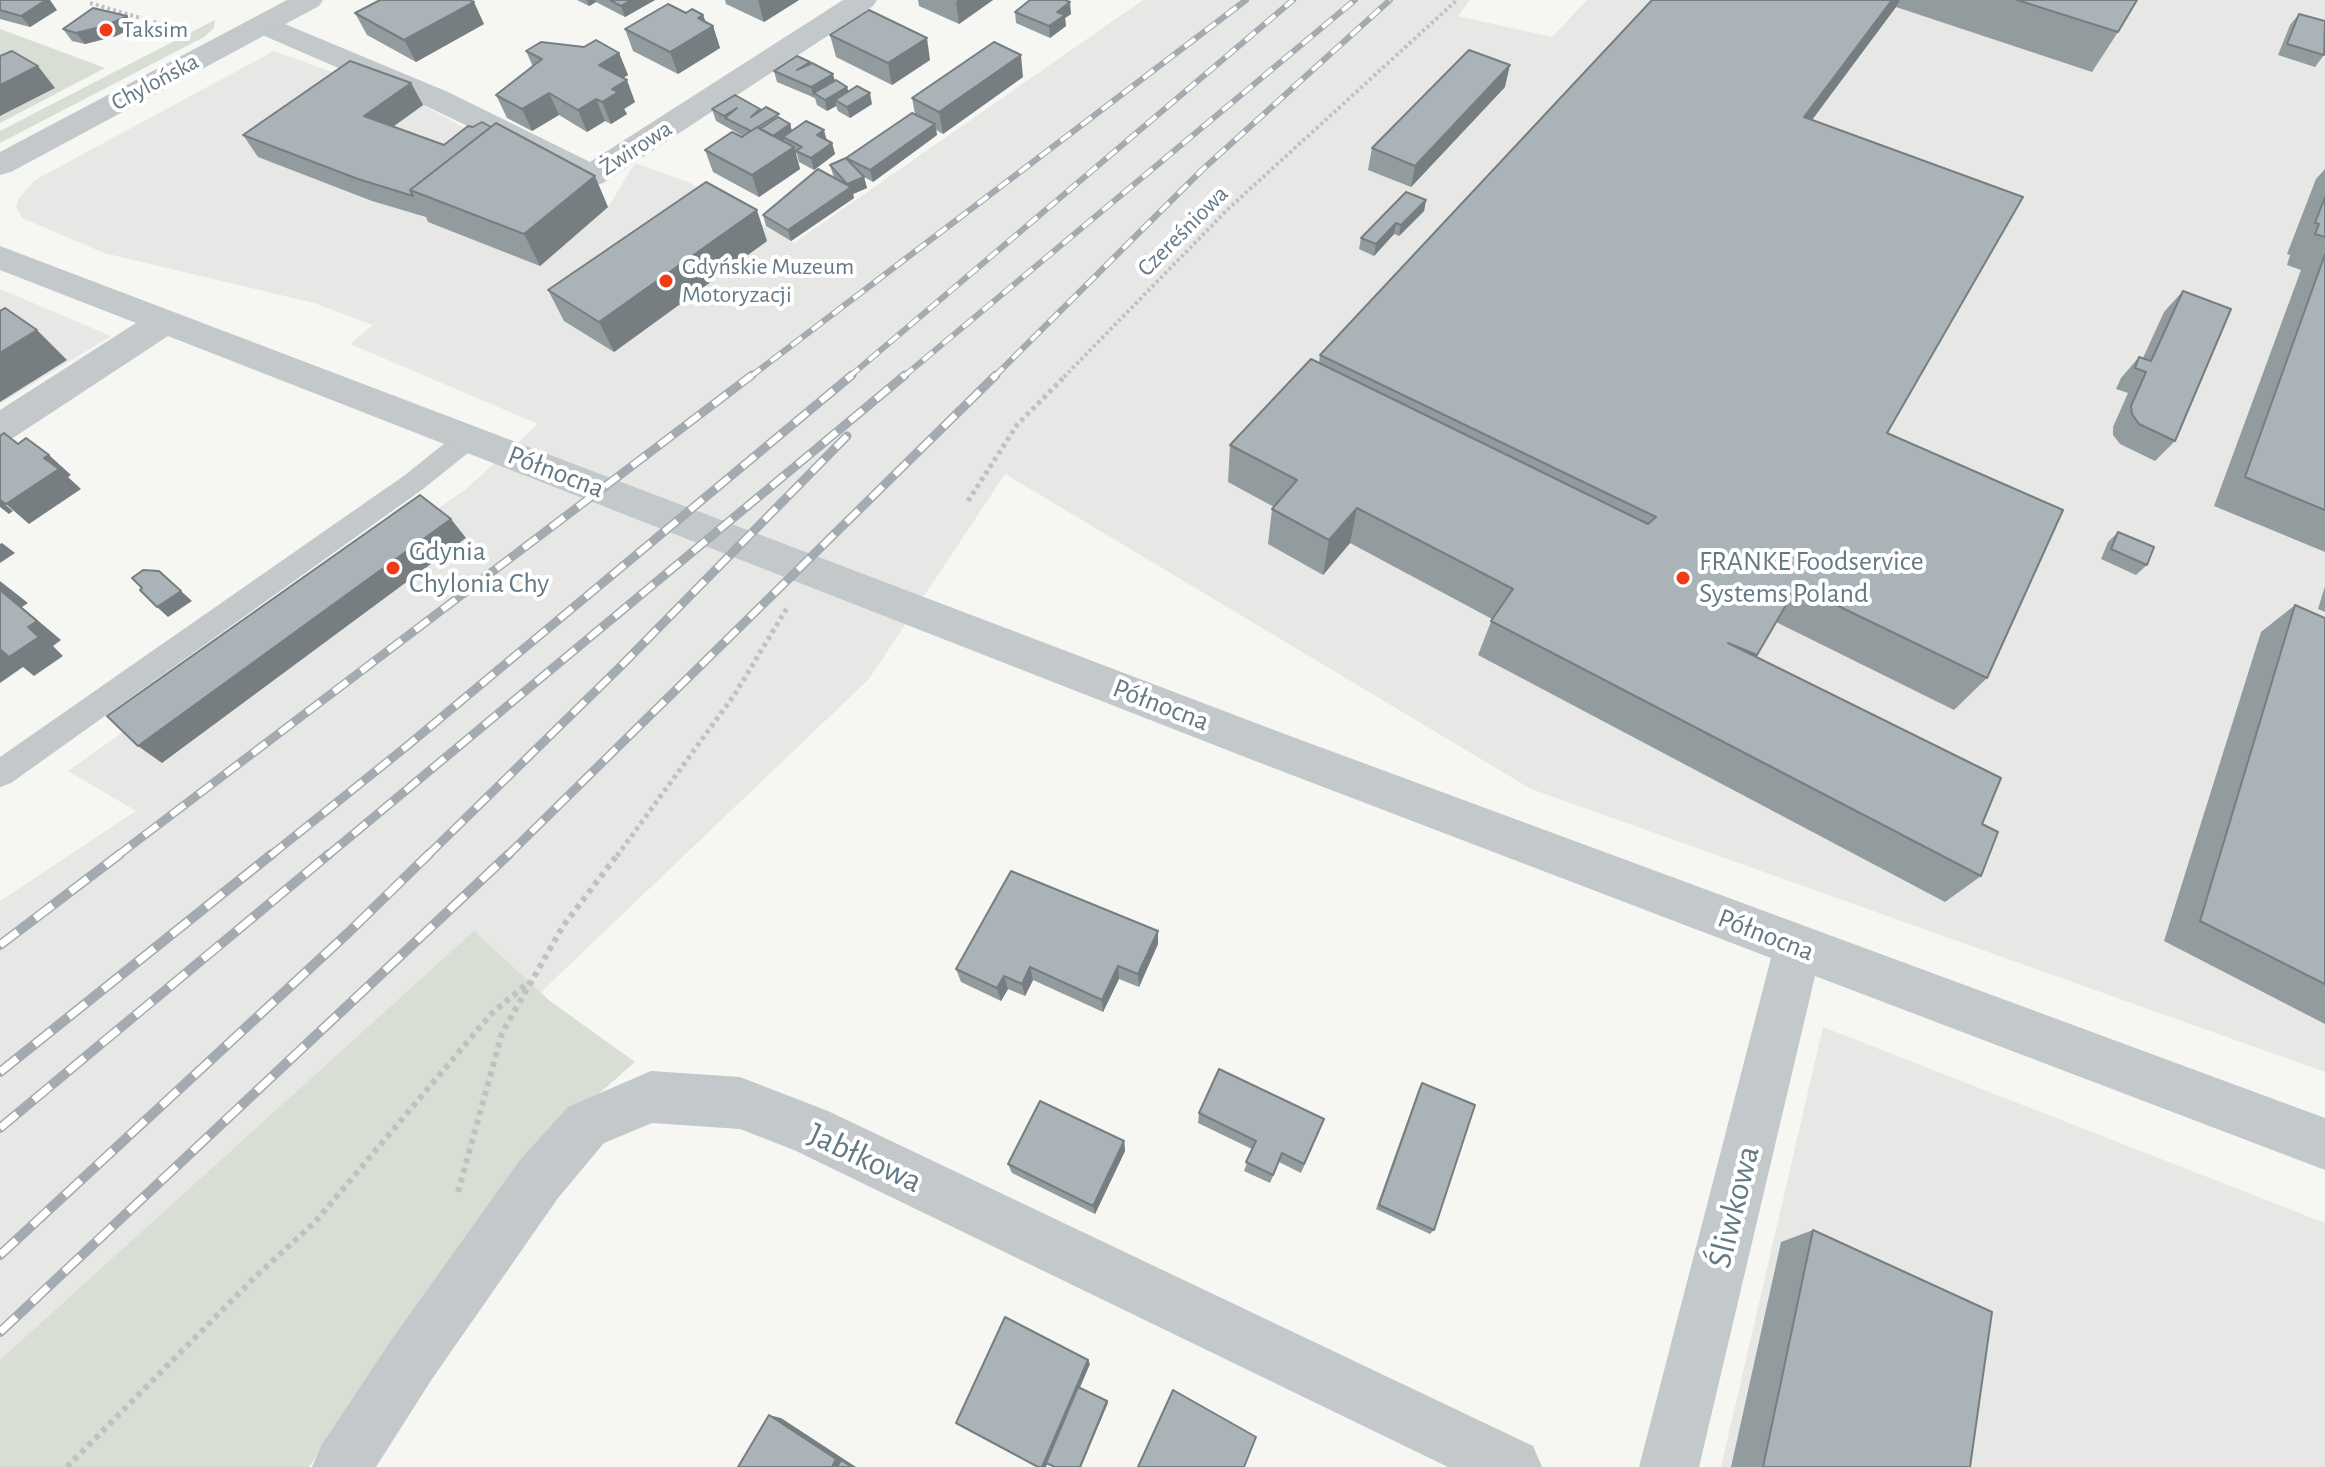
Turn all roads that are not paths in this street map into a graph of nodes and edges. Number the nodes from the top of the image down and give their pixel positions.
1 (309, 0) edge
2 (863, 0) edge
3 (263, 25) junction
4 (0, 165) edge
5 (0, 257) edge
6 (165, 321) junction
7 (0, 428) edge
8 (469, 438) junction
9 (0, 774) edge
10 (1798, 947) junction
11 (2325, 1144) edge
12 (342, 1467) edge
13 (1512, 1467) edge
14 (1669, 1467) edge

1 - 3 street, Chylońska
2 - 3 street, Żwirowa
3 - 4 street, Chylońska
5 - 6 street, Północna
6 - 7 street
6 - 8 street, Północna
8 - 9 lane
8 - 10 street, Północna
10 - 11 street, Północna
10 - 14 street, Śliwkowa
12 - 13 street, Jabłkowa

